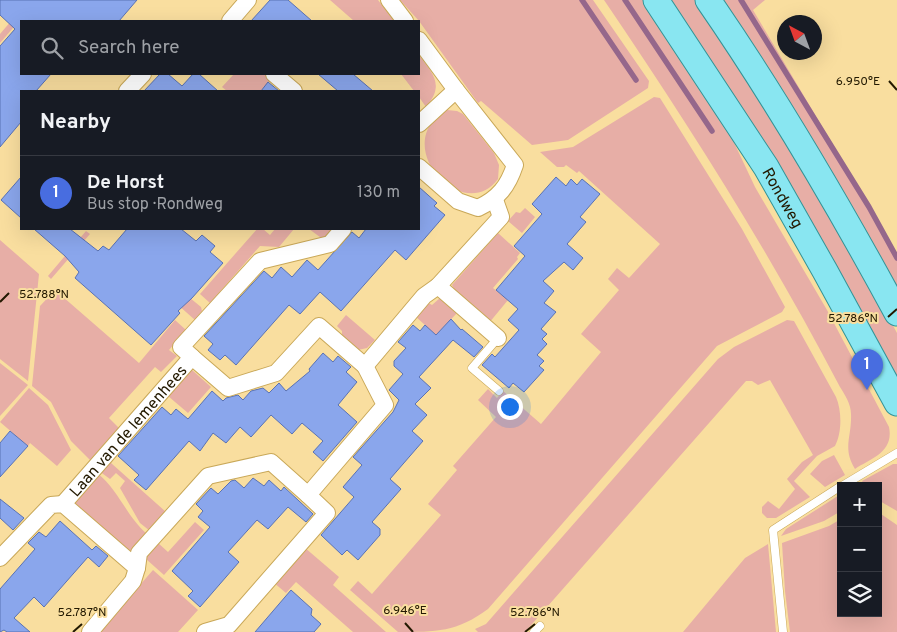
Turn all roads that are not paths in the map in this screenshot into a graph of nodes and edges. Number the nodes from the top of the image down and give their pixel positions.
1 (248, 0) edge
2 (389, 0) edge
3 (656, 0) edge
4 (708, 0) edge
5 (231, 20) edge
6 (404, 20) edge
7 (420, 41) edge
8 (141, 75) edge
9 (275, 75) edge
10 (128, 90) edge
11 (293, 90) edge
12 (456, 90) junction
13 (420, 123) edge
14 (420, 168) edge
15 (495, 200) junction
16 (342, 230) edge
17 (438, 286) junction
18 (897, 313) edge
19 (498, 338) joint
20 (192, 357) junction
21 (365, 366) junction
22 (499, 391) dead end
23 (897, 403) edge
24 (897, 452) edge
25 (848, 482) edge
26 (837, 489) edge
27 (308, 495) junction
28 (63, 504) junction
29 (0, 558) edge
30 (137, 568) junction
31 (90, 632) edge
32 (205, 632) edge
33 (783, 632) edge

1 - 5 street
2 - 6 street
3 - 23 main road, Rondweg
4 - 18 main road
7 - 12 street
8 - 10 street
9 - 11 street
12 - 13 street
12 - 15 street
14 - 15 street
15 - 17 street
16 - 20 street, Laan van de Iemenhees
17 - 19 street
17 - 21 street
19 - 22 lane
20 - 21 street, Laan van de Iemenhees
20 - 28 street, Laan van de Iemenhees
21 - 27 street, Laan van de Iemenhees
24 - 25 lane
26 - 33 lane
27 - 30 street
27 - 32 street
28 - 29 street
28 - 30 street
30 - 31 street

